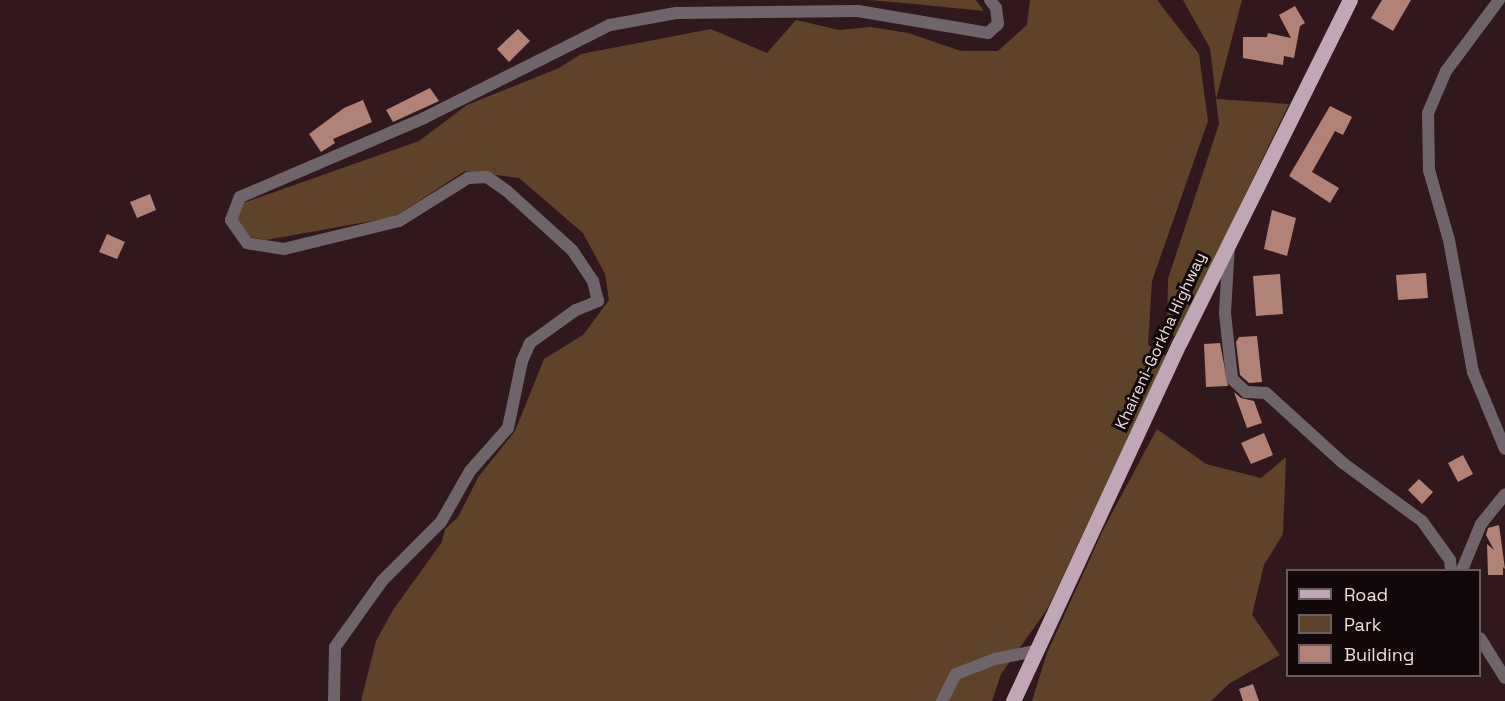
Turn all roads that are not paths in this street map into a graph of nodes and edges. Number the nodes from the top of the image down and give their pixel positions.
1 (785, 0) edge
2 (990, 0) edge
3 (1350, 0) edge
4 (1499, 0) edge
5 (777, 11) junction
6 (1229, 240) junction
7 (1505, 449) edge
8 (1505, 494) edge
9 (1450, 569) edge
10 (1462, 569) edge
11 (1481, 641) edge
12 (1035, 651) junction
13 (1505, 678) edge
14 (334, 701) edge
15 (942, 701) edge
16 (1013, 701) edge

1 - 5 street
2 - 5 street
3 - 6 main road, Khaireni-Gorkha Highway
4 - 7 street
5 - 14 street
6 - 9 street
6 - 12 main road, Khaireni-Gorkha Highway
8 - 10 street
11 - 13 street
12 - 15 street
12 - 16 main road, Khaireni-Gorkha Highway

